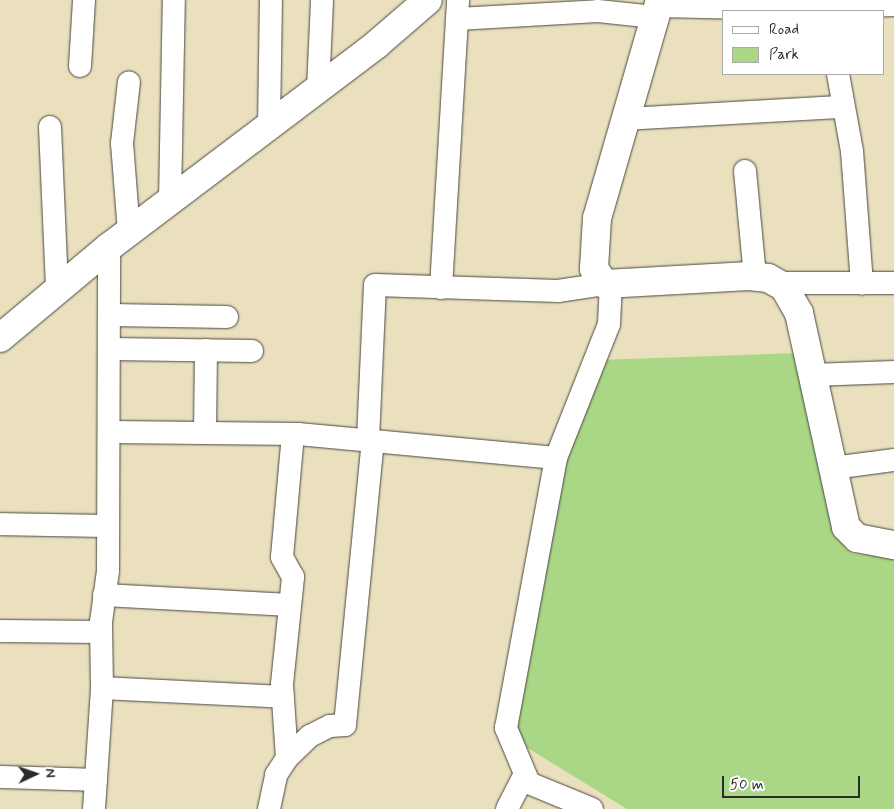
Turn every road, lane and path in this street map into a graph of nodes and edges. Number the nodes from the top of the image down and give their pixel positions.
1 (84, 0) edge
2 (174, 0) edge
3 (271, 0) edge
4 (322, 0) edge
5 (428, 0) edge
6 (894, 5) edge
7 (657, 8) edge
8 (457, 9) edge
9 (836, 9) edge
10 (80, 66) dead end
11 (838, 75) edge
12 (129, 82) dead end
13 (318, 89) junction
14 (842, 107) junction
15 (625, 119) junction
16 (269, 126) junction
17 (50, 127) dead end
18 (745, 171) dead end
19 (170, 200) junction
20 (119, 239) junction
21 (766, 280) junction
22 (894, 283) edge
23 (608, 284) junction
24 (862, 284) junction
25 (441, 288) junction
26 (57, 290) junction
27 (111, 315) junction
28 (227, 317) dead end
29 (0, 338) edge
30 (110, 349) junction
31 (206, 350) junction
32 (252, 351) dead end
33 (894, 372) edge
34 (812, 375) junction
35 (109, 432) junction
36 (205, 433) junction
37 (293, 434) junction
38 (370, 439) junction
39 (556, 458) junction
40 (894, 460) edge
41 (833, 468) junction
42 (0, 524) edge
43 (108, 526) junction
44 (894, 545) edge
45 (104, 595) junction
46 (290, 605) junction
47 (0, 631) edge
48 (101, 632) junction
49 (102, 688) junction
50 (283, 697) junction
51 (287, 758) junction
52 (524, 775) junction
53 (0, 777) edge
54 (96, 780) junction
55 (94, 809) edge
56 (269, 809) edge
57 (506, 809) edge
58 (592, 809) edge

1 - 10 street
2 - 19 street
3 - 16 street
4 - 13 street
5 - 13 street
6 - 9 street
7 - 8 street
7 - 9 street
7 - 15 street
8 - 25 street
11 - 14 street
12 - 20 street
13 - 16 street
14 - 15 street
14 - 24 street
15 - 23 street
16 - 19 street
17 - 26 street
18 - 21 street
19 - 20 street
20 - 26 street
20 - 27 street
21 - 23 street
21 - 24 street
21 - 34 street
22 - 24 street
23 - 25 street
23 - 39 street
25 - 38 street
26 - 29 street
27 - 28 street
27 - 30 street
30 - 31 street
30 - 35 street
31 - 32 street
31 - 36 street
33 - 34 street
34 - 41 street
35 - 36 street
35 - 43 street
36 - 37 street
37 - 38 street
37 - 46 street
38 - 39 street
38 - 51 street
39 - 52 street
40 - 41 street
41 - 44 street
42 - 43 street
43 - 45 street
45 - 46 street
45 - 48 street
46 - 50 street
47 - 48 street
48 - 49 street
49 - 50 street
49 - 54 street
50 - 51 street
51 - 56 street
52 - 57 street
52 - 58 street
53 - 54 street
54 - 55 street

